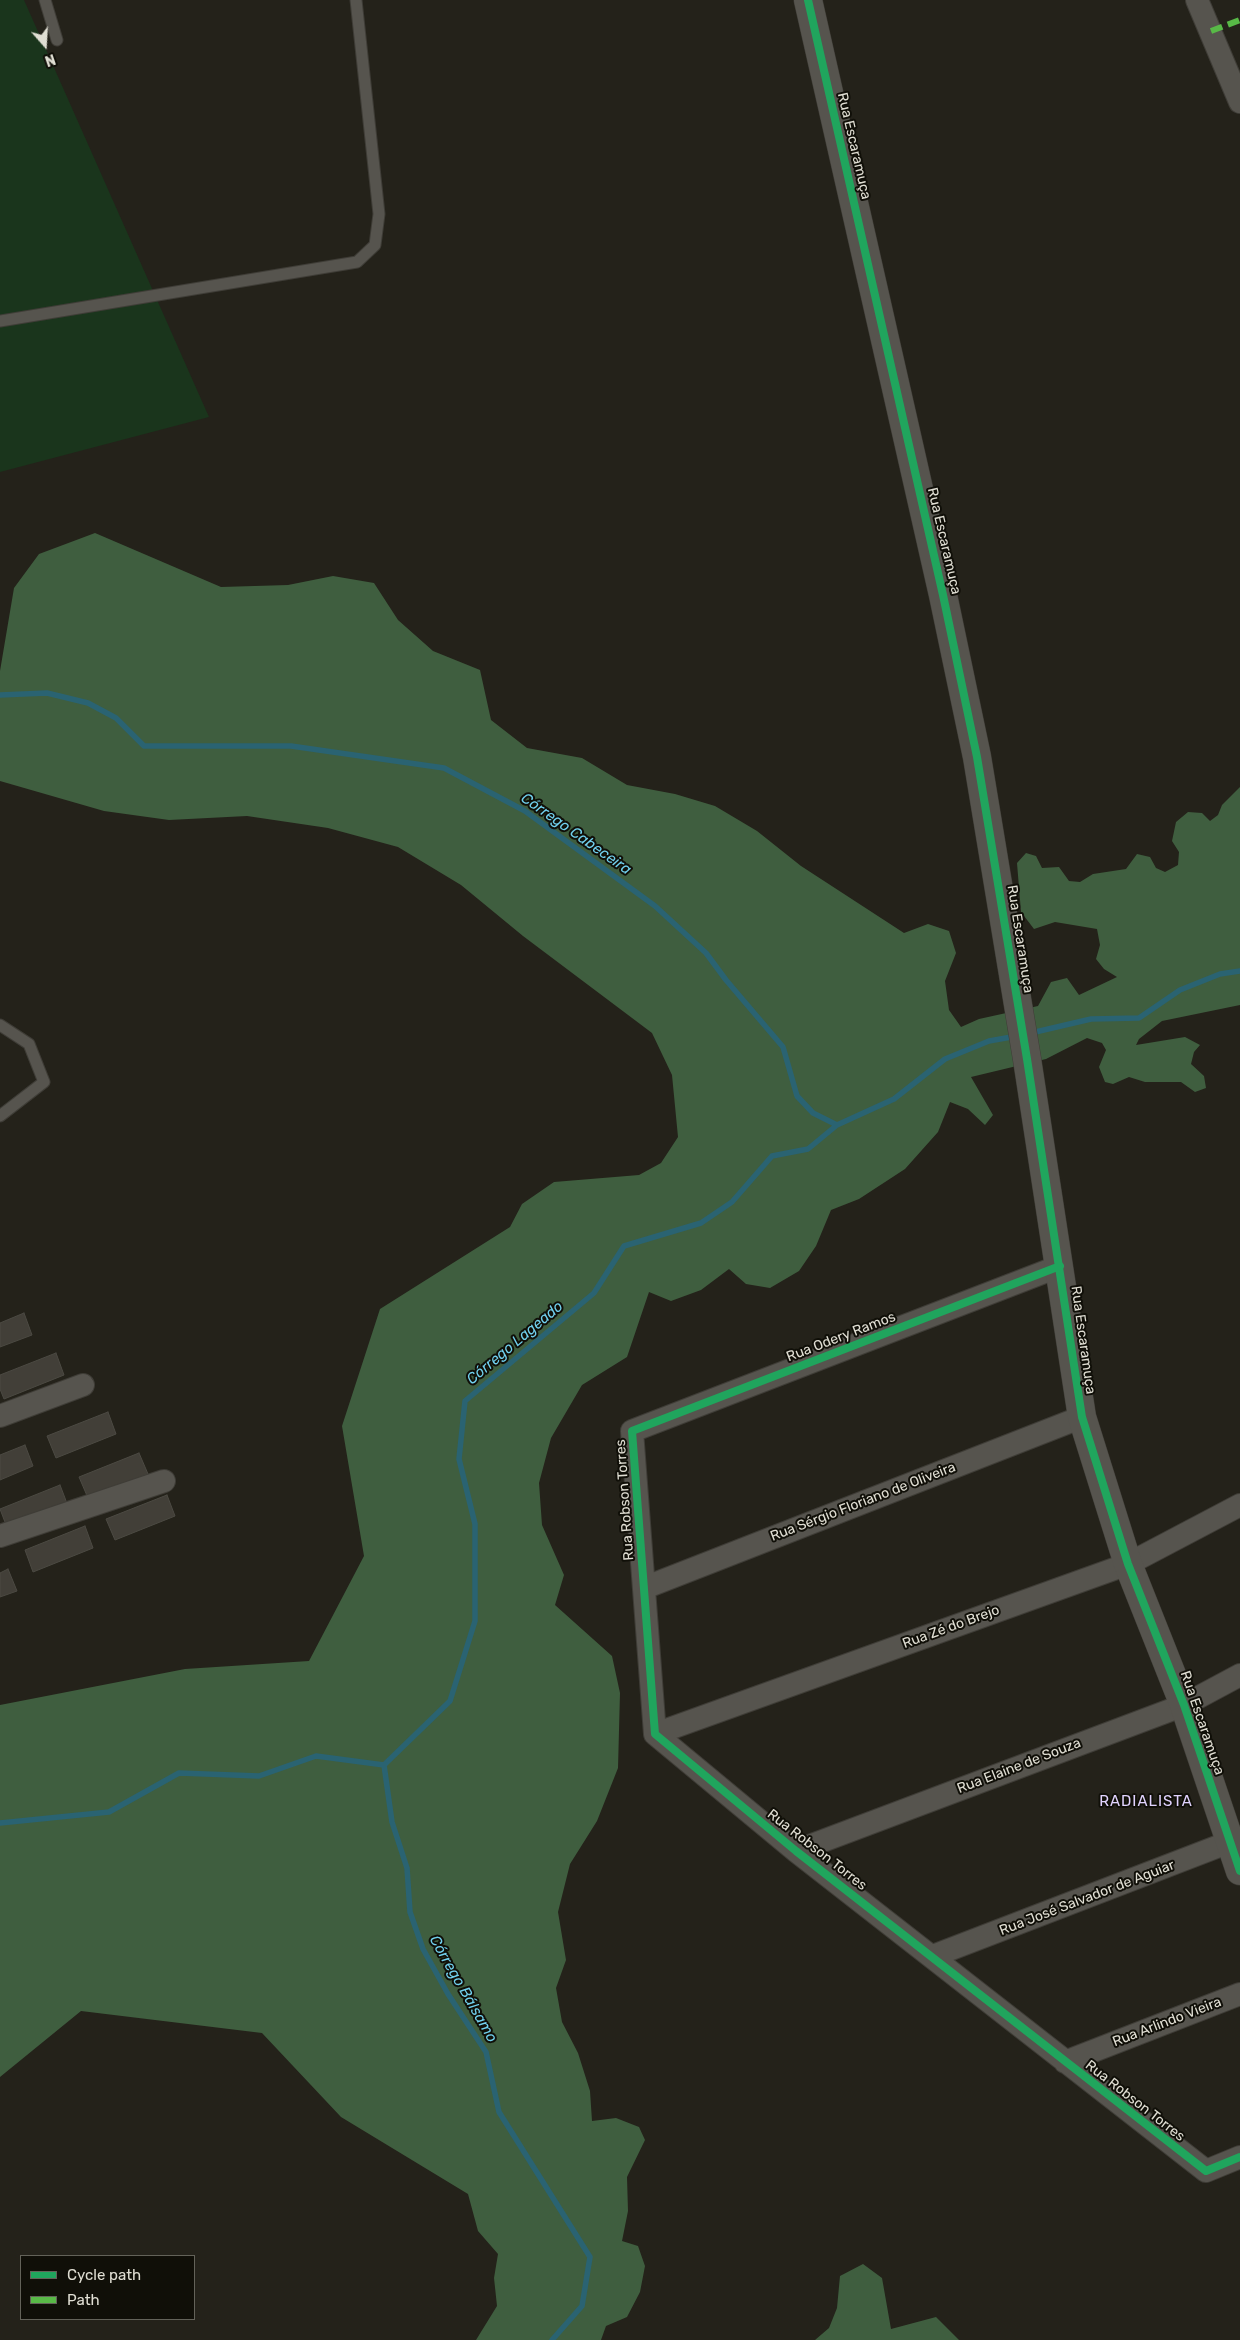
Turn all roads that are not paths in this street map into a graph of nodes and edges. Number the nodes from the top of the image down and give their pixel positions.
1 (45, 0) edge
2 (356, 0) edge
3 (808, 0) edge
4 (1198, 0) edge
5 (58, 40) dead end
6 (1240, 102) edge
7 (0, 321) edge
8 (0, 1025) edge
9 (0, 1116) edge
10 (1060, 1266) junction
11 (84, 1385) dead end
12 (0, 1416) edge
13 (1082, 1417) junction
14 (632, 1431) joint
15 (164, 1481) dead end
16 (1240, 1505) edge
17 (0, 1536) edge
18 (1128, 1564) junction
19 (644, 1588) junction
20 (1240, 1675) edge
21 (1184, 1704) junction
22 (655, 1734) junction
23 (1235, 1841) edge
24 (796, 1851) junction
25 (1240, 1871) edge
26 (933, 1956) junction
27 (1240, 1994) edge
28 (1065, 2062) junction
29 (1240, 2157) edge

1 - 5 lane
2 - 7 lane
3 - 10 street, Rua Escaramuça
4 - 6 street
8 - 9 lane
10 - 13 street, Rua Escaramuça
10 - 14 street, Rua Odery Ramos
11 - 12 street
13 - 18 street, Rua Escaramuça
13 - 19 street, Rua Sérgio Floriano de Oliveira
14 - 19 street, Rua Robson Torres
15 - 17 street
16 - 18 street, Rua Zé do Brejo
18 - 21 street, Rua Escaramuça
18 - 22 street, Rua Zé do Brejo
19 - 22 street, Rua Robson Torres
20 - 21 street, Rua Elaine de Souza
21 - 23 street, Rua Escaramuça
21 - 24 street, Rua Elaine de Souza
22 - 24 street, Rua Robson Torres
23 - 25 street, Rua Escaramuça
23 - 26 street, Rua José Salvador de Aguiar
24 - 26 street, Rua Robson Torres
26 - 28 street, Rua Robson Torres
27 - 28 street, Rua Arlindo Vieira
28 - 29 street, Rua Robson Torres

